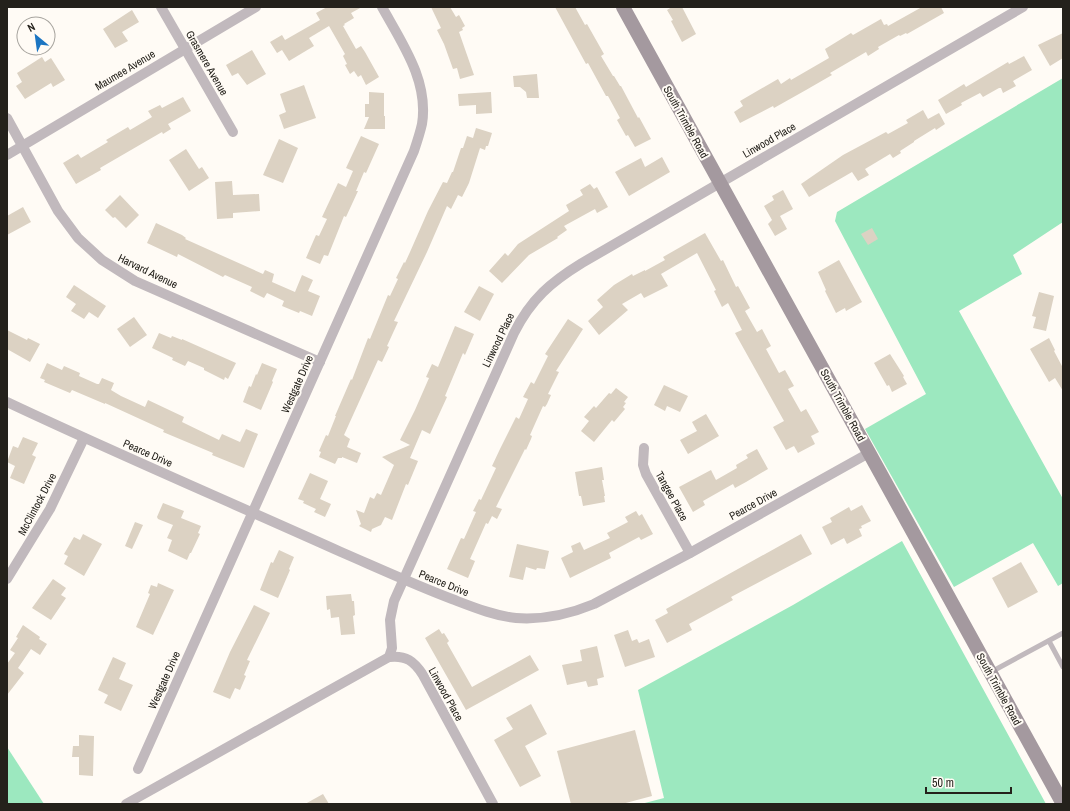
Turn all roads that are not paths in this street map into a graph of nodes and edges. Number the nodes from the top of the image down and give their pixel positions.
1 (161, 7) edge
2 (256, 7) edge
3 (382, 7) edge
4 (623, 7) edge
5 (1023, 7) edge
6 (184, 49) junction
7 (7, 118) edge
8 (233, 132) dead end
9 (22, 146) junction
10 (7, 155) edge
11 (720, 182) junction
12 (320, 362) junction
13 (7, 402) edge
14 (84, 438) junction
15 (644, 448) dead end
16 (869, 453) junction
17 (253, 513) junction
18 (690, 553) junction
19 (7, 579) edge
20 (404, 579) junction
21 (1063, 633) edge
22 (1049, 640) junction
23 (389, 657) junction
24 (1063, 667) edge
25 (990, 673) junction
26 (138, 768) dead end
27 (126, 804) edge
28 (493, 804) edge
29 (1063, 804) edge

1 - 6 street, Grasmere Avenue
2 - 6 street, Maumee Avenue
3 - 12 street, Westgate Drive
4 - 11 main road, South Trimble Road
5 - 11 street, Linwood Place
6 - 8 street, Grasmere Avenue
6 - 9 street, Maumee Avenue
7 - 9 street, Harvard Avenue
9 - 10 street, Maumee Avenue
9 - 12 street, Harvard Avenue
11 - 16 main road, South Trimble Road
11 - 20 street, Linwood Place
12 - 17 street, Westgate Drive
13 - 14 street, Pearce Drive
14 - 17 street, Pearce Drive
14 - 19 street, McClintock Drive
15 - 18 street, Tangee Place
16 - 18 street, Pearce Drive
16 - 25 main road, South Trimble Road
17 - 20 street, Pearce Drive
17 - 26 street, Westgate Drive
18 - 20 street, Pearce Drive
20 - 23 street, Linwood Place
21 - 22 lane
22 - 24 lane
22 - 25 lane
23 - 27 street
23 - 28 street, Linwood Place
25 - 29 main road, South Trimble Road

